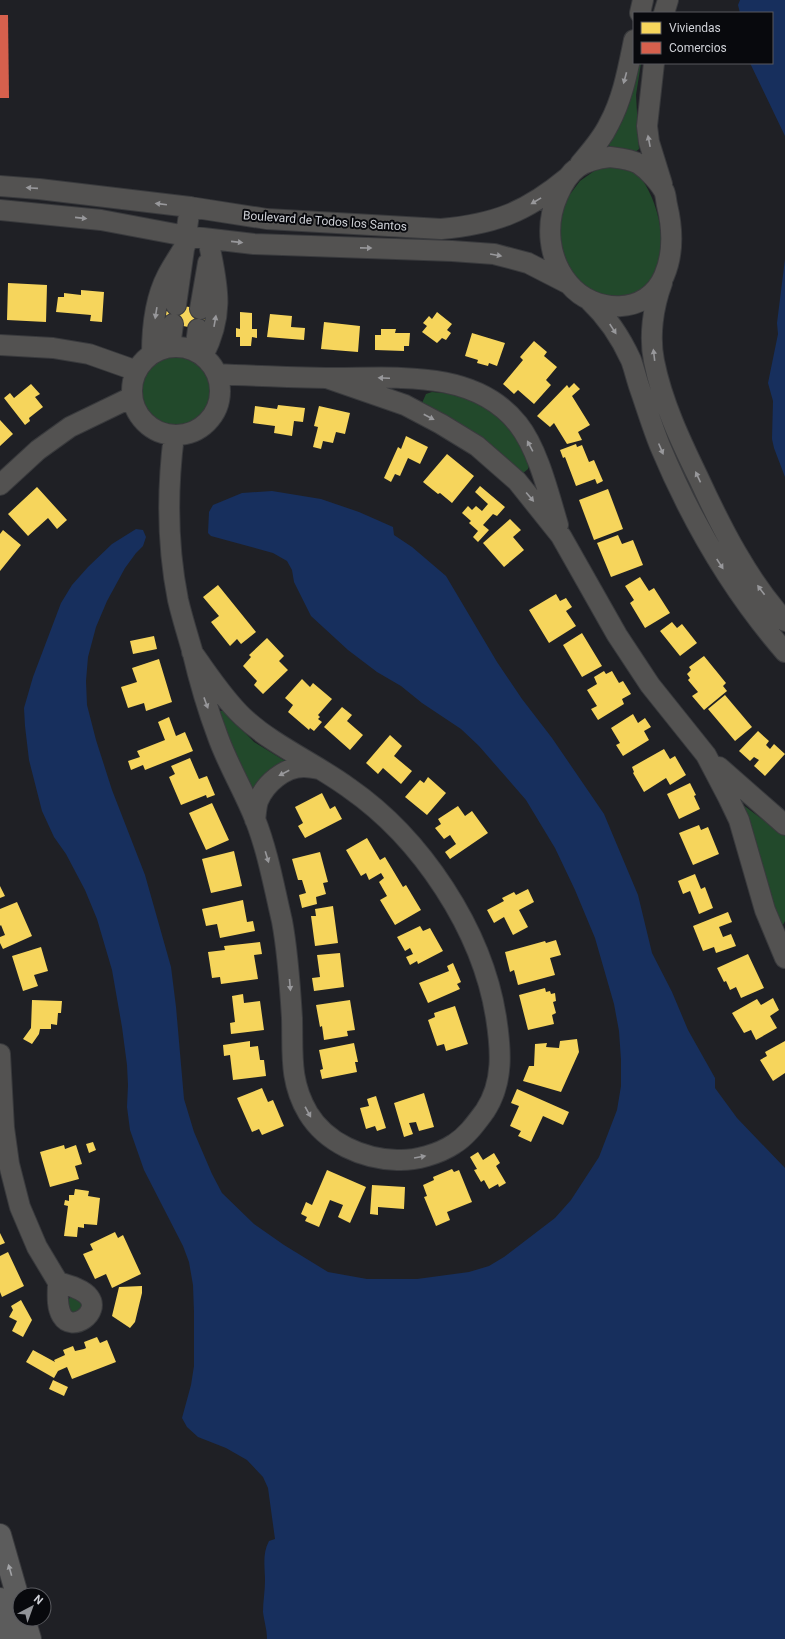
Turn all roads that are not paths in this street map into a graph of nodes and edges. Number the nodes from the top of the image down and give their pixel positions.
1 (643, 0) edge
2 (668, 0) edge
3 (640, 12) edge
4 (664, 12) edge
5 (633, 45) edge
6 (654, 64) edge
7 (574, 171) junction
8 (0, 186) edge
9 (664, 191) junction
10 (190, 207) junction
11 (0, 210) edge
12 (215, 211) junction
13 (185, 241) junction
14 (210, 244) junction
15 (664, 277) junction
16 (179, 284) junction
17 (569, 284) junction
18 (204, 288) junction
19 (588, 299) junction
20 (176, 305) dead end
21 (200, 309) dead end
22 (173, 324) dead end
23 (198, 329) dead end
24 (0, 345) edge
25 (161, 351) junction
26 (199, 354) junction
27 (137, 371) junction
28 (217, 374) junction
29 (327, 378) junction
30 (416, 379) junction
31 (132, 397) junction
32 (405, 405) junction
33 (174, 435) junction
34 (540, 466) junction
35 (517, 481) junction
36 (0, 485) edge
37 (561, 536) junction
38 (785, 621) edge
39 (192, 652) junction
40 (785, 652) edge
41 (706, 755) junction
42 (321, 769) junction
43 (255, 820) junction
44 (785, 826) edge
45 (784, 947) edge
46 (0, 1054) edge
47 (58, 1282) dead end
48 (0, 1535) edge
49 (15, 1587) edge
50 (0, 1599) edge
51 (26, 1627) edge
52 (11, 1639) edge
53 (30, 1639) edge

1 - 3 street
2 - 4 street
5 -> 7 street
9 -> 6 street
7 - 9 street
7 -> 12 street, Boulevard de Todos los Santos
7 - 17 street
10 -> 8 street, Boulevard de Todos los Santos
9 - 15 street
10 - 12 street, Boulevard de Todos los Santos
10 - 13 street
11 -> 13 street, Boulevard de Todos los Santos
12 - 14 street
13 - 14 street, Boulevard de Todos los Santos
13 - 16 street
13 -> 25 street
14 -> 17 street, Boulevard de Todos los Santos
14 - 18 street
26 -> 14 street
15 - 19 street
38 -> 15 street
16 - 18 street
16 - 20 street
17 - 19 street
18 - 21 street
19 -> 40 street
22 - 25 street
23 - 26 street
24 - 27 street
25 - 26 street
25 - 27 street
26 - 28 street
27 - 31 street
28 - 29 street
28 - 33 street
30 -> 29 street
29 - 32 street
30 - 32 street
34 -> 30 street
31 - 33 street
31 - 36 street
32 -> 35 street
33 - 39 street
34 - 35 street
34 - 37 street
35 -> 37 street
37 - 41 street
39 - 42 street
39 -> 43 street
41 - 44 street
41 - 45 street
42 -> 43 street
43 -> 42 street
46 - 47 street
49 -> 48 main road
50 - 52 main road
51 - 53 main road

